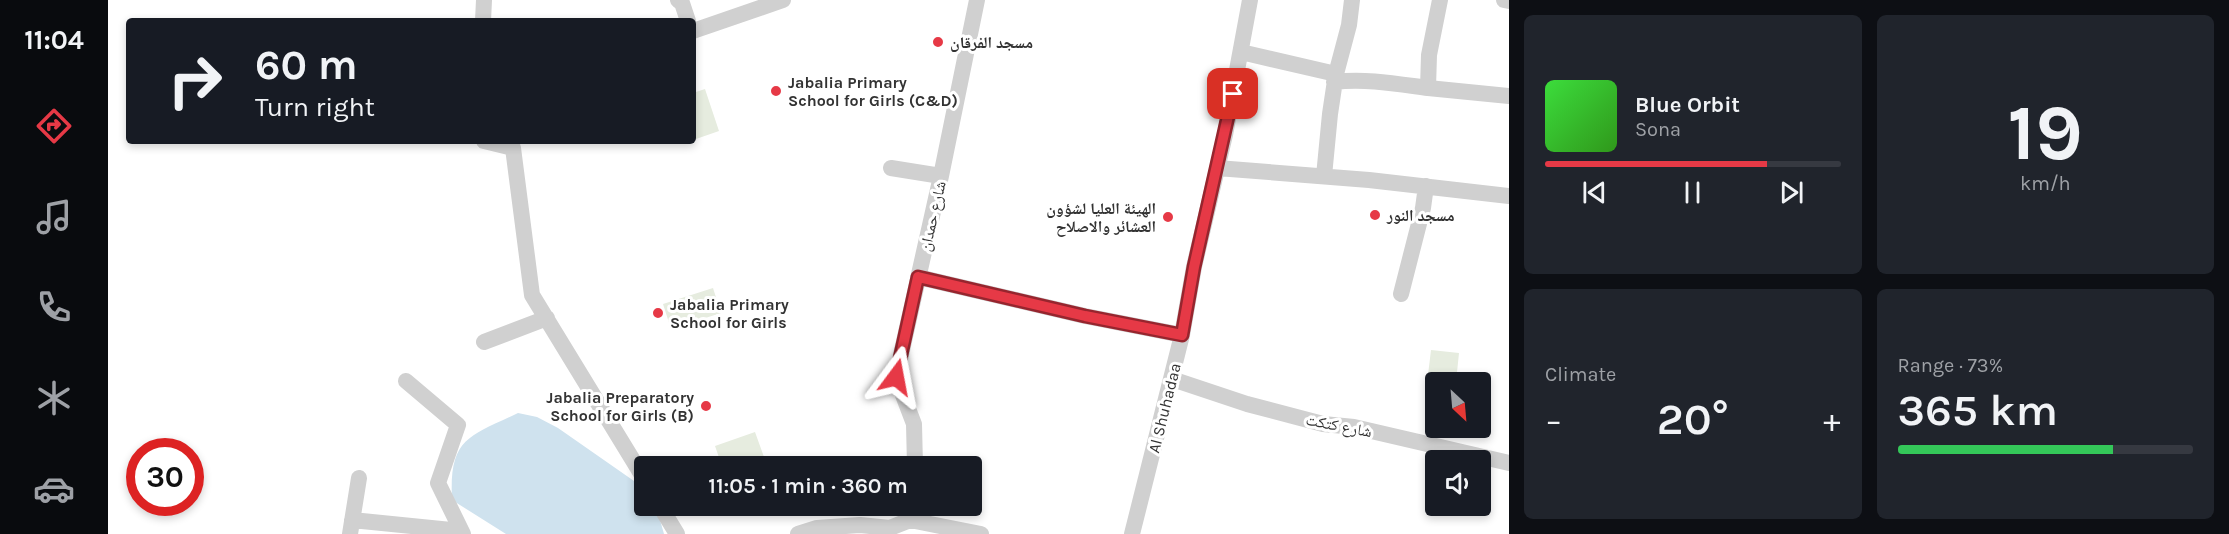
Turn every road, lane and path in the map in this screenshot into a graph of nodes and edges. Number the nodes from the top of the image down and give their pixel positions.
1 (484, 0) edge
2 (678, 0) edge
3 (783, 0) edge
4 (977, 0) edge
5 (1250, 0) edge
6 (1352, 0) edge
7 (1440, 0) edge
8 (1504, 0) edge
9 (1509, 1) edge
10 (757, 4) edge
11 (483, 18) edge
12 (687, 18) edge
13 (696, 30) edge
14 (1241, 52) junction
15 (1335, 78) junction
16 (1428, 88) junction
17 (1509, 96) edge
18 (496, 144) edge
19 (891, 168) dead end
20 (1217, 168) junction
21 (941, 176) junction
22 (1324, 176) junction
23 (1426, 186) junction
24 (1509, 196) edge
25 (918, 277) junction
26 (1401, 294) dead end
27 (547, 318) junction
28 (1182, 335) junction
29 (484, 342) dead end
30 (1172, 379) junction
31 (406, 381) dead end
32 (915, 456) edge
33 (634, 462) edge
34 (1509, 463) edge
35 (359, 478) dead end
36 (666, 516) edge
37 (906, 516) edge
38 (924, 516) edge
39 (351, 527) edge
40 (889, 531) edge
41 (462, 532) edge
42 (677, 534) edge
43 (798, 534) edge
44 (981, 534) edge
45 (1132, 534) edge

1 - 11 street
2 - 12 street
3 - 10 street
4 - 21 street, شارع حمدان
5 - 14 street, Al Shuhadaa
6 - 15 street
7 - 16 street
8 - 9 street
10 - 13 street
14 - 15 street
14 - 20 street, Al Shuhadaa
15 - 16 street
15 - 22 street
16 - 17 street
18 - 27 street
19 - 21 street
20 - 22 street
20 - 28 street, Al Shuhadaa
21 - 25 street, شارع حمدان
22 - 23 street
23 - 24 street
23 - 26 street
25 - 28 street
25 - 32 street, شارع حمدان
27 - 29 street
27 - 33 street
28 - 30 street, Al Shuhadaa
30 - 34 street, شارع كتكت
30 - 45 street, Al Shuhadaa
31 - 41 street
35 - 39 street
36 - 42 street
37 - 40 street
38 - 44 street
39 - 41 street
40 - 43 street

